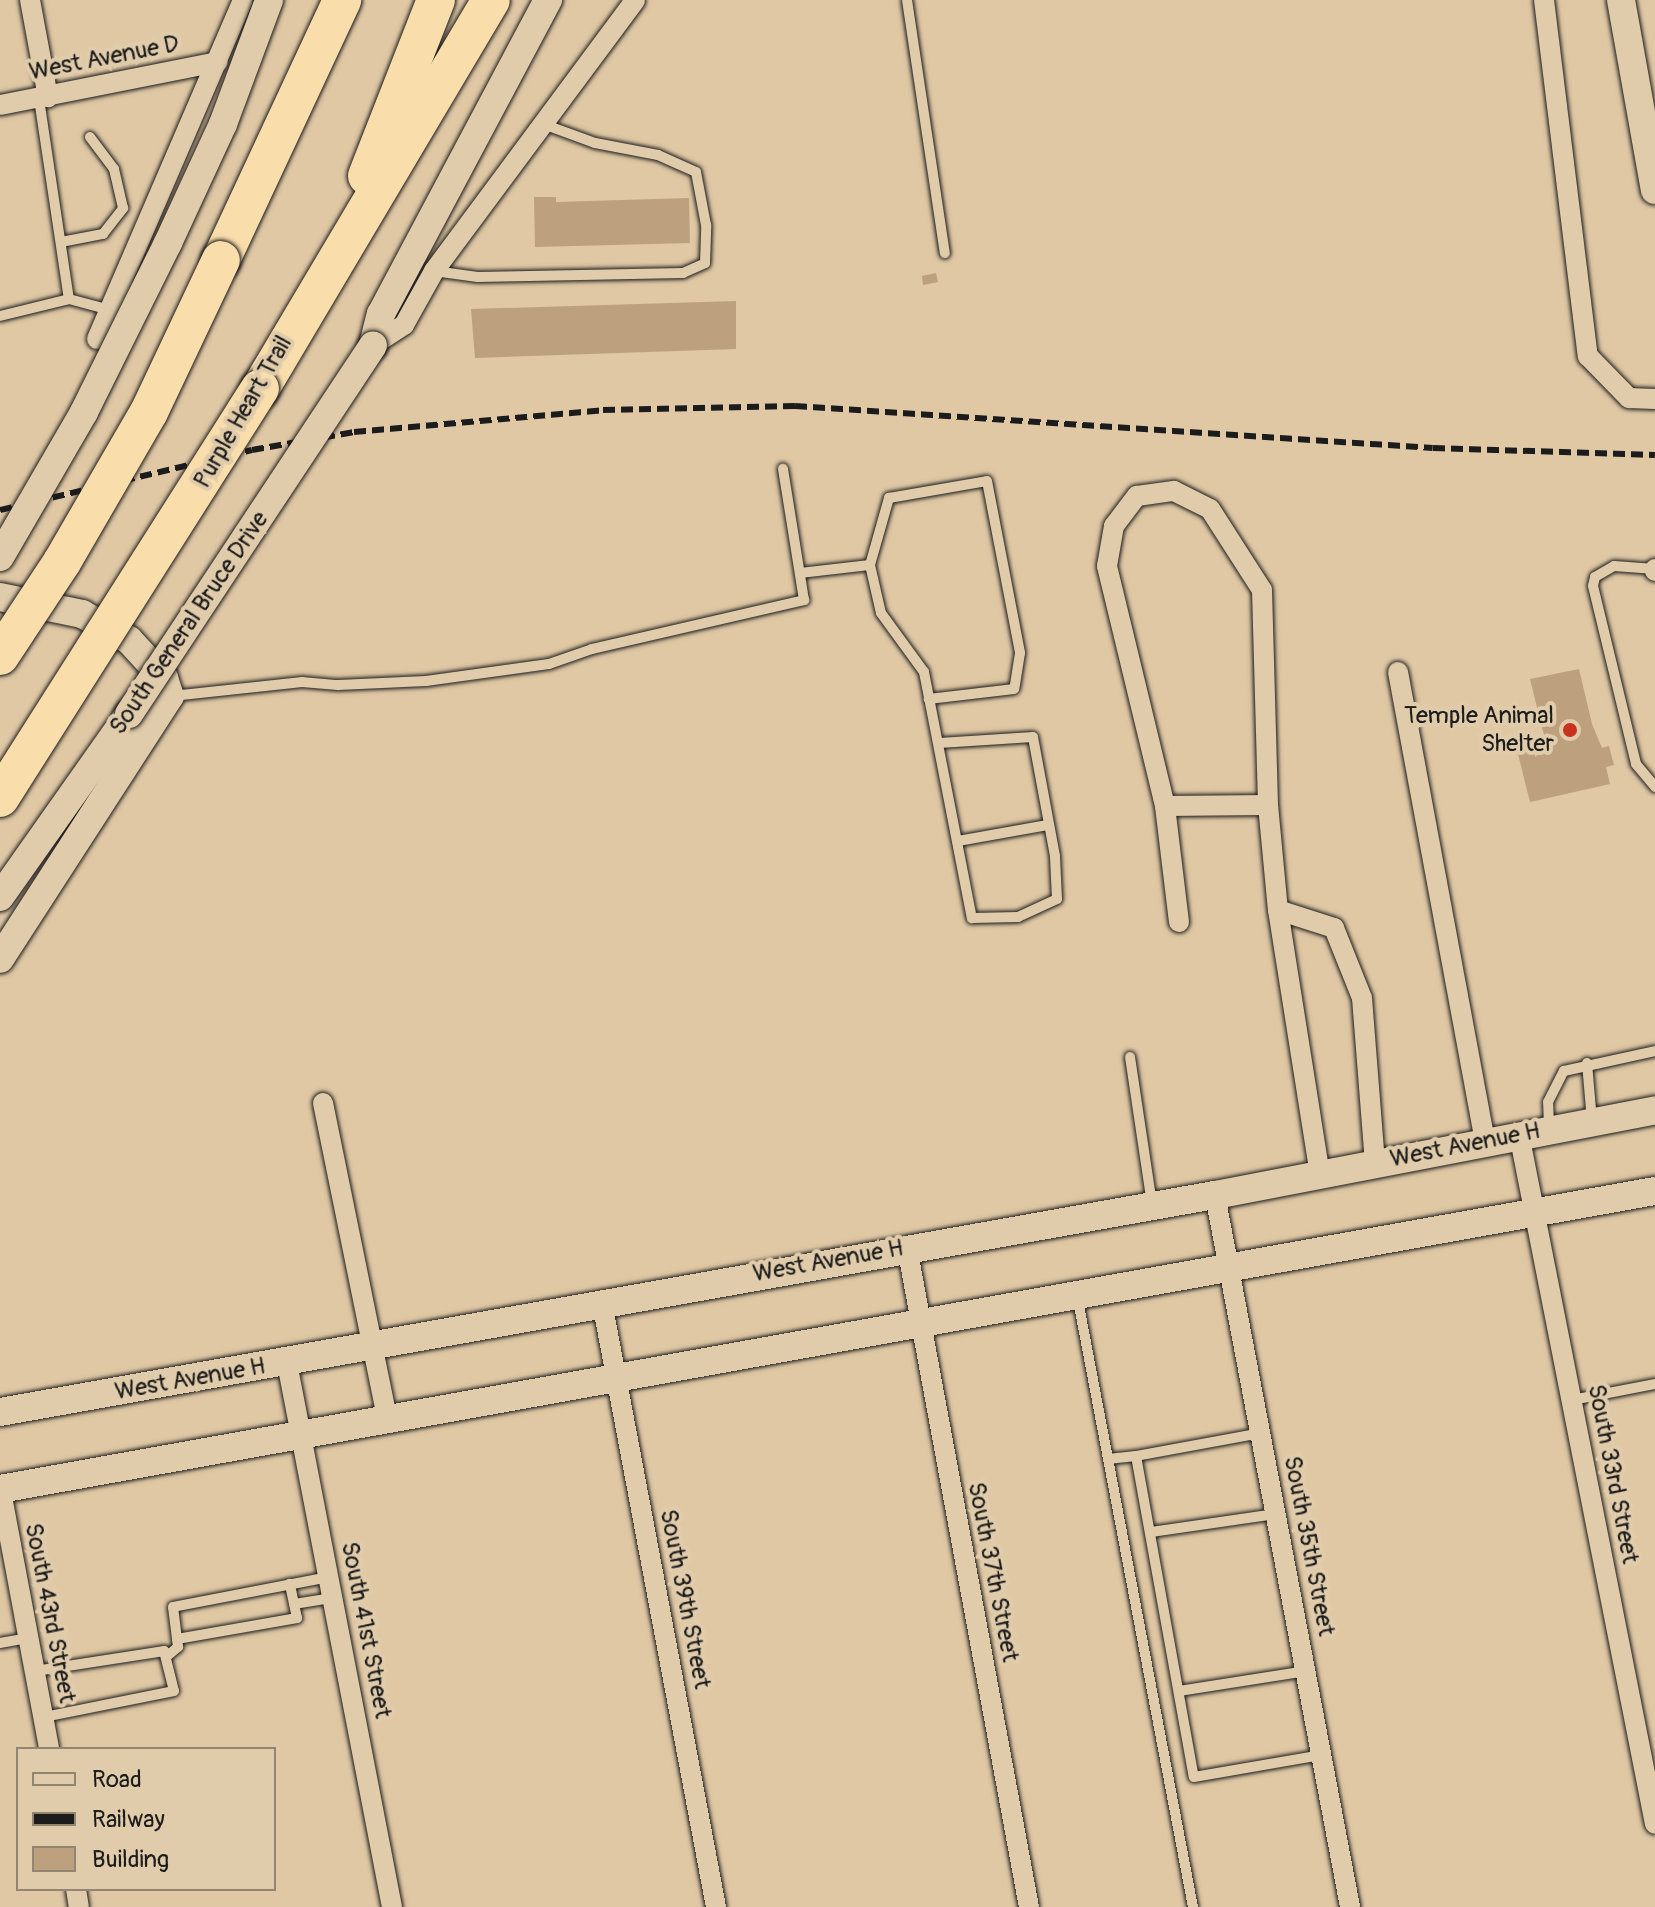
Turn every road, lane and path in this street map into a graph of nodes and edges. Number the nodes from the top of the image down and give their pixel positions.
1 (30, 0) edge
2 (243, 0) edge
3 (269, 0) edge
4 (436, 0) edge
5 (491, 0) edge
6 (548, 0) edge
7 (635, 0) edge
8 (907, 0) edge
9 (1544, 0) edge
10 (1621, 0) edge
11 (335, 11) edge
12 (218, 62) junction
13 (43, 98) junction
14 (0, 105) edge
15 (543, 124) junction
16 (90, 137) dead end
17 (1655, 190) edge
18 (61, 242) junction
19 (945, 253) dead end
20 (434, 271) junction
21 (69, 299) junction
22 (110, 310) junction
23 (0, 316) edge
24 (97, 339) dead end
25 (373, 345) junction
26 (260, 389) junction
27 (1655, 399) edge
28 (783, 469) dead end
29 (0, 557) edge
30 (870, 565) junction
31 (1655, 570) edge
32 (800, 573) junction
33 (0, 597) edge
34 (0, 656) edge
35 (1398, 672) dead end
36 (170, 696) junction
37 (929, 699) junction
38 (939, 743) junction
39 (1655, 787) edge
40 (0, 798) edge
41 (1268, 805) junction
42 (1165, 806) junction
43 (1048, 825) junction
44 (958, 841) junction
45 (0, 897) edge
46 (1278, 910) junction
47 (1179, 922) dead end
48 (0, 959) edge
49 (1655, 1051) edge
50 (1130, 1057) dead end
51 (1587, 1063) junction
52 (323, 1103) dead end
53 (1655, 1110) edge
54 (1592, 1121) junction
55 (1549, 1129) junction
56 (1519, 1134) junction
57 (1485, 1141) junction
58 (1375, 1163) junction
59 (1320, 1174) junction
60 (1655, 1191) edge
61 (1215, 1195) junction
62 (1152, 1206) junction
63 (1535, 1210) junction
64 (907, 1247) junction
65 (1230, 1266) junction
66 (1076, 1293) junction
67 (602, 1302) junction
68 (920, 1321) junction
69 (368, 1345) junction
70 (287, 1363) junction
71 (616, 1375) junction
72 (1655, 1384) edge
73 (1572, 1400) junction
74 (0, 1412) edge
75 (387, 1417) junction
76 (302, 1433) junction
77 (1261, 1433) junction
78 (1136, 1456) junction
79 (1108, 1459) junction
80 (0, 1488) edge
81 (1276, 1514) junction
82 (1151, 1532) junction
83 (329, 1577) junction
84 (290, 1584) junction
85 (333, 1598) junction
86 (294, 1604) junction
87 (28, 1638) junction
88 (177, 1639) junction
89 (0, 1643) edge
90 (166, 1657) junction
91 (35, 1671) junction
92 (1306, 1671) junction
93 (1179, 1691) junction
94 (44, 1717) junction
95 (49, 1747) edge
96 (1322, 1755) junction
97 (1655, 1824) edge
98 (392, 1907) edge
99 (716, 1907) edge
100 (1029, 1907) edge
101 (1193, 1907) edge
102 (1350, 1907) edge

1 - 13 street
2 - 12 street
3 - 29 main road, bridge
4 - 26 highway, Purple Heart Trail
5 - 26 highway
6 - 25 main road, South General Bruce Drive
7 - 15 street, South General Bruce Drive
8 - 19 lane
9 - 27 street
10 - 17 main road
11 - 34 highway, bridge
12 - 13 street, West Avenue D
12 - 22 street
13 - 14 street, West Avenue D
13 - 18 lane
15 - 20 street, South General Bruce Drive
15 - 20 lane
16 - 18 lane
18 - 21 lane
20 - 25 street, South General Bruce Drive
21 - 22 lane
21 - 23 lane
22 - 24 street
25 - 45 main road, South General Bruce Drive, bridge
26 - 40 highway, Purple Heart Trail, bridge
28 - 32 lane
30 - 32 lane
30 - 37 lane
30 - 37 lane
31 - 39 lane
32 - 36 lane
33 - 36 main road
35 - 57 street
36 - 48 main road
37 - 38 lane
38 - 43 lane
38 - 44 lane
41 - 42 street
41 - 42 street
41 - 46 street
42 - 47 street
43 - 44 lane
43 - 44 lane
46 - 58 street
46 - 59 street
49 - 51 lane
50 - 62 lane
51 - 54 lane
51 - 55 lane
52 - 69 street
53 - 54 main road, West Avenue H
54 - 55 main road, West Avenue H
55 - 56 main road, West Avenue H
56 - 57 main road, West Avenue H
56 - 63 street, South 33rd Street
57 - 58 main road, West Avenue H
58 - 59 main road, West Avenue H
59 - 61 main road, West Avenue H
60 - 63 main road
61 - 62 main road, West Avenue H
61 - 65 street, South 35th Street
62 - 64 main road, West Avenue H
63 - 65 main road
63 - 73 street, South 33rd Street
64 - 67 main road, West Avenue H
64 - 68 street, South 37th Street
65 - 66 main road
65 - 77 street, South 35th Street
66 - 68 main road
66 - 79 lane
67 - 69 main road, West Avenue H
67 - 71 street, South 39th Street
68 - 71 main road
68 - 100 street, South 37th Street
69 - 70 main road, West Avenue H
69 - 75 street
70 - 74 main road, West Avenue H
70 - 76 street, South 41st Street
71 - 75 main road
71 - 99 street, South 39th Street
72 - 73 lane
73 - 97 street, South 33rd Street
75 - 76 main road
76 - 80 main road
76 - 83 street, South 41st Street
77 - 78 lane
77 - 81 street, South 35th Street
78 - 79 lane
78 - 82 lane
79 - 101 lane
80 - 87 street, South 43rd Street
81 - 82 lane
81 - 92 street, South 35th Street
82 - 93 lane
83 - 84 lane
83 - 85 street, South 41st Street
84 - 86 lane
84 - 88 lane
85 - 86 lane
85 - 98 street, South 41st Street
86 - 88 lane
87 - 89 lane
87 - 91 street, South 43rd Street
88 - 90 lane
90 - 91 lane
90 - 94 lane
91 - 94 street, South 43rd Street
92 - 93 lane
92 - 96 street, South 35th Street
93 - 96 lane
94 - 95 street, South 43rd Street
96 - 102 street, South 35th Street

